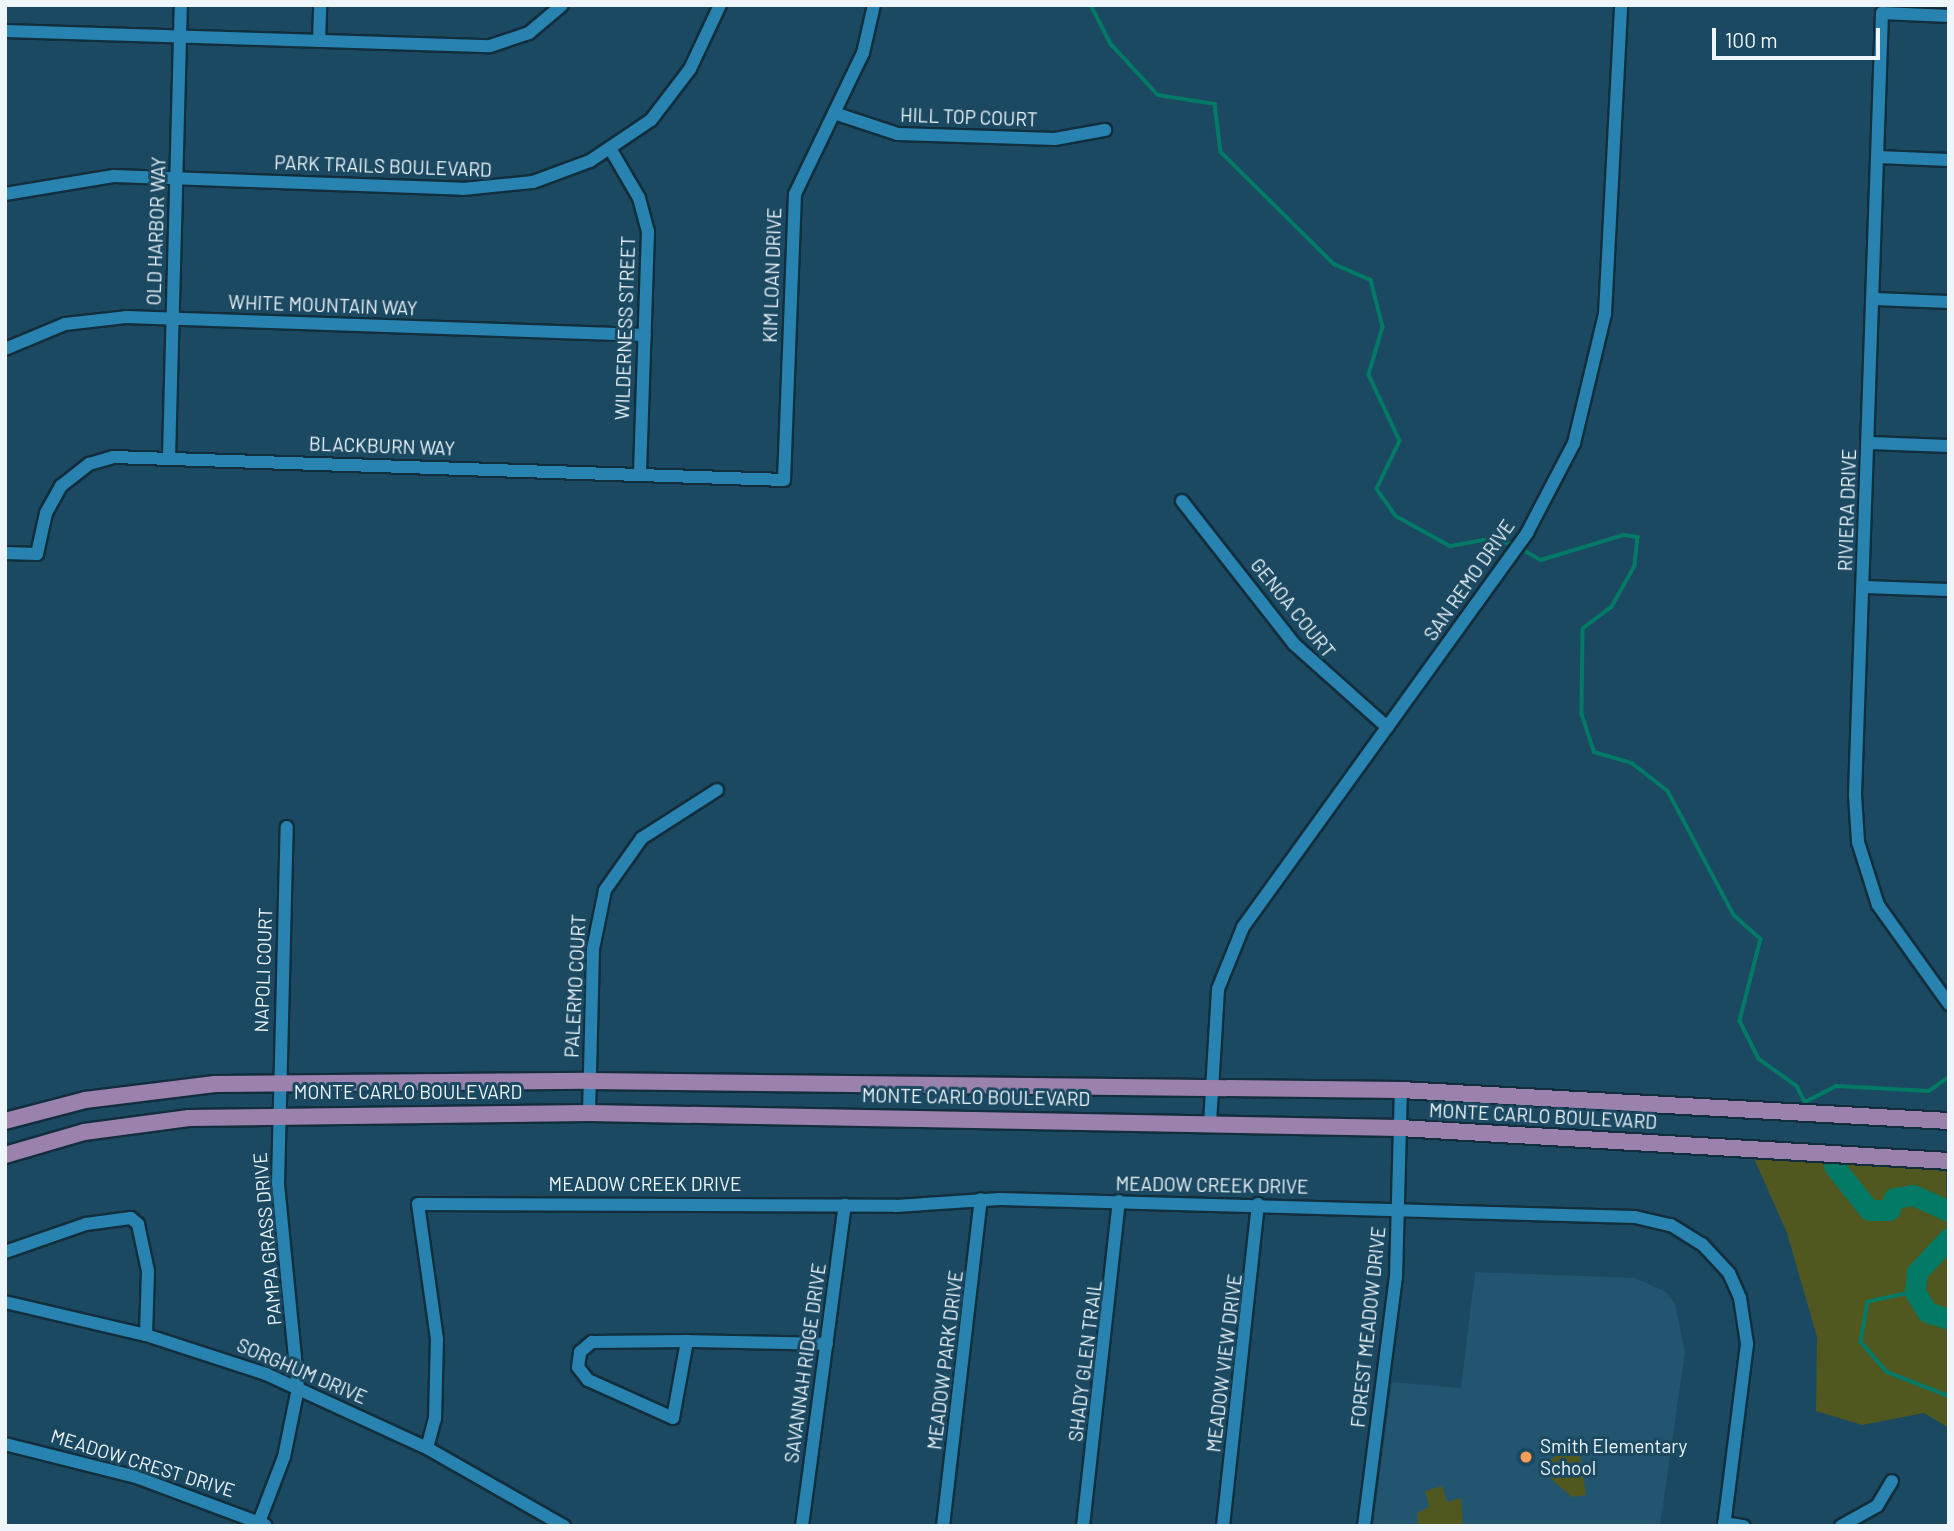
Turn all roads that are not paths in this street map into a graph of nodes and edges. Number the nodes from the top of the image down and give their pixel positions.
1 (181, 5) edge
2 (320, 5) edge
3 (562, 5) edge
4 (720, 5) edge
5 (874, 5) edge
6 (1621, 5) edge
7 (1949, 16) edge
8 (5, 31) edge
9 (180, 37) junction
10 (319, 41) junction
11 (834, 113) junction
12 (1105, 130) dead end
13 (611, 150) junction
14 (1878, 157) junction
15 (1949, 160) edge
16 (177, 178) junction
17 (5, 194) edge
18 (1874, 299) junction
19 (1949, 302) edge
20 (173, 318) junction
21 (645, 335) junction
22 (5, 349) edge
23 (1869, 443) junction
24 (1949, 446) edge
25 (169, 457) junction
26 (640, 474) junction
27 (783, 480) joint
28 (1182, 501) dead end
29 (5, 553) edge
30 (1863, 587) junction
31 (1949, 590) edge
32 (1387, 727) junction
33 (717, 790) dead end
34 (287, 827) dead end
35 (1943, 984) edge
36 (1949, 1003) edge
37 (589, 1081) junction
38 (278, 1082) junction
39 (1401, 1090) junction
40 (1211, 1093) junction
41 (589, 1113) junction
42 (278, 1114) junction
43 (5, 1121) edge
44 (1949, 1121) edge
45 (1210, 1124) junction
46 (1400, 1128) junction
47 (5, 1155) edge
48 (1949, 1161) edge
49 (981, 1199) junction
50 (1119, 1202) junction
51 (845, 1205) junction
52 (1258, 1205) junction
53 (1398, 1210) junction
54 (5, 1252) edge
55 (5, 1302) edge
56 (146, 1335) junction
57 (687, 1341) junction
58 (827, 1344) junction
59 (298, 1388) junction
60 (5, 1444) edge
61 (426, 1448) junction
62 (1892, 1480) dead end
63 (263, 1524) edge
64 (1724, 1525) edge
65 (564, 1526) edge
66 (802, 1526) edge
67 (943, 1526) edge
68 (1083, 1526) edge
69 (1223, 1526) edge
70 (1364, 1526) edge
71 (1744, 1526) edge
72 (1841, 1526) edge

1 - 9 street, OLD HARBOR WAY
2 - 10 street
3 - 10 street
4 - 13 street, PARK TRAILS BOULEVARD
5 - 11 street, KIM LOAN DRIVE
6 - 32 street, SAN REMO DRIVE
7 - 14 street, RIVIERA DRIVE
8 - 9 street
9 - 10 street
9 - 16 street, OLD HARBOR WAY
11 - 12 street, HILL TOP COURT
11 - 27 street, KIM LOAN DRIVE
13 - 16 street, PARK TRAILS BOULEVARD
13 - 21 street, WILDERNESS STREET
14 - 15 street
14 - 18 street, RIVIERA DRIVE
16 - 17 street, PARK TRAILS BOULEVARD
16 - 20 street, OLD HARBOR WAY
18 - 19 street
18 - 23 street, RIVIERA DRIVE
20 - 21 street, WHITE MOUNTAIN WAY
20 - 22 street, WHITE MOUNTAIN WAY
20 - 25 street, OLD HARBOR WAY
21 - 26 street, WILDERNESS STREET
23 - 24 street
23 - 30 street, RIVIERA DRIVE
25 - 26 street, BLACKBURN WAY
25 - 29 street, BLACKBURN WAY
26 - 27 street, BLACKBURN WAY
28 - 32 street, GENOA COURT
30 - 31 street
30 - 35 street, RIVIERA DRIVE
32 - 40 street, SAN REMO DRIVE
33 - 37 street, PALERMO COURT
34 - 38 street, NAPOLI COURT
35 - 36 street, RIVIERA DRIVE
37 - 38 main road, MONTE CARLO BOULEVARD
37 - 40 main road, MONTE CARLO BOULEVARD
37 - 41 street, PALERMO COURT
38 - 42 street, NAPOLI COURT
38 - 43 main road, MONTE CARLO BOULEVARD
39 - 40 main road, MONTE CARLO BOULEVARD
39 - 44 main road, MONTE CARLO BOULEVARD
39 - 46 street, FOREST MEADOW DRIVE
40 - 45 street, SAN REMO DRIVE
41 - 42 main road, MONTE CARLO BOULEVARD
41 - 45 main road, MONTE CARLO BOULEVARD
42 - 47 main road, MONTE CARLO BOULEVARD
42 - 59 street, PAMPA GRASS DRIVE
45 - 46 main road, MONTE CARLO BOULEVARD
46 - 48 main road, MONTE CARLO BOULEVARD
46 - 53 street, FOREST MEADOW DRIVE
49 - 50 street, MEADOW CREEK DRIVE
49 - 51 street, MEADOW CREEK DRIVE
49 - 67 street, MEADOW PARK DRIVE
50 - 52 street, MEADOW CREEK DRIVE
50 - 68 street, SHADY GLEN TRAIL
51 - 58 street, SAVANNAH RIDGE DRIVE
51 - 61 street, MEADOW CREEK DRIVE
52 - 53 street, MEADOW CREEK DRIVE
52 - 69 street, MEADOW VIEW DRIVE
53 - 64 street, MEADOW CREEK DRIVE
53 - 70 street, FOREST MEADOW DRIVE
54 - 56 street
55 - 56 street, SORGHUM DRIVE
56 - 59 street, SORGHUM DRIVE
57 - 57 street
57 - 58 street
58 - 66 street, SAVANNAH RIDGE DRIVE
59 - 61 street, SORGHUM DRIVE
59 - 63 street, PAMPA GRASS DRIVE
60 - 63 street, MEADOW CREST DRIVE
61 - 65 street, SORGHUM DRIVE
62 - 72 street
64 - 71 street

